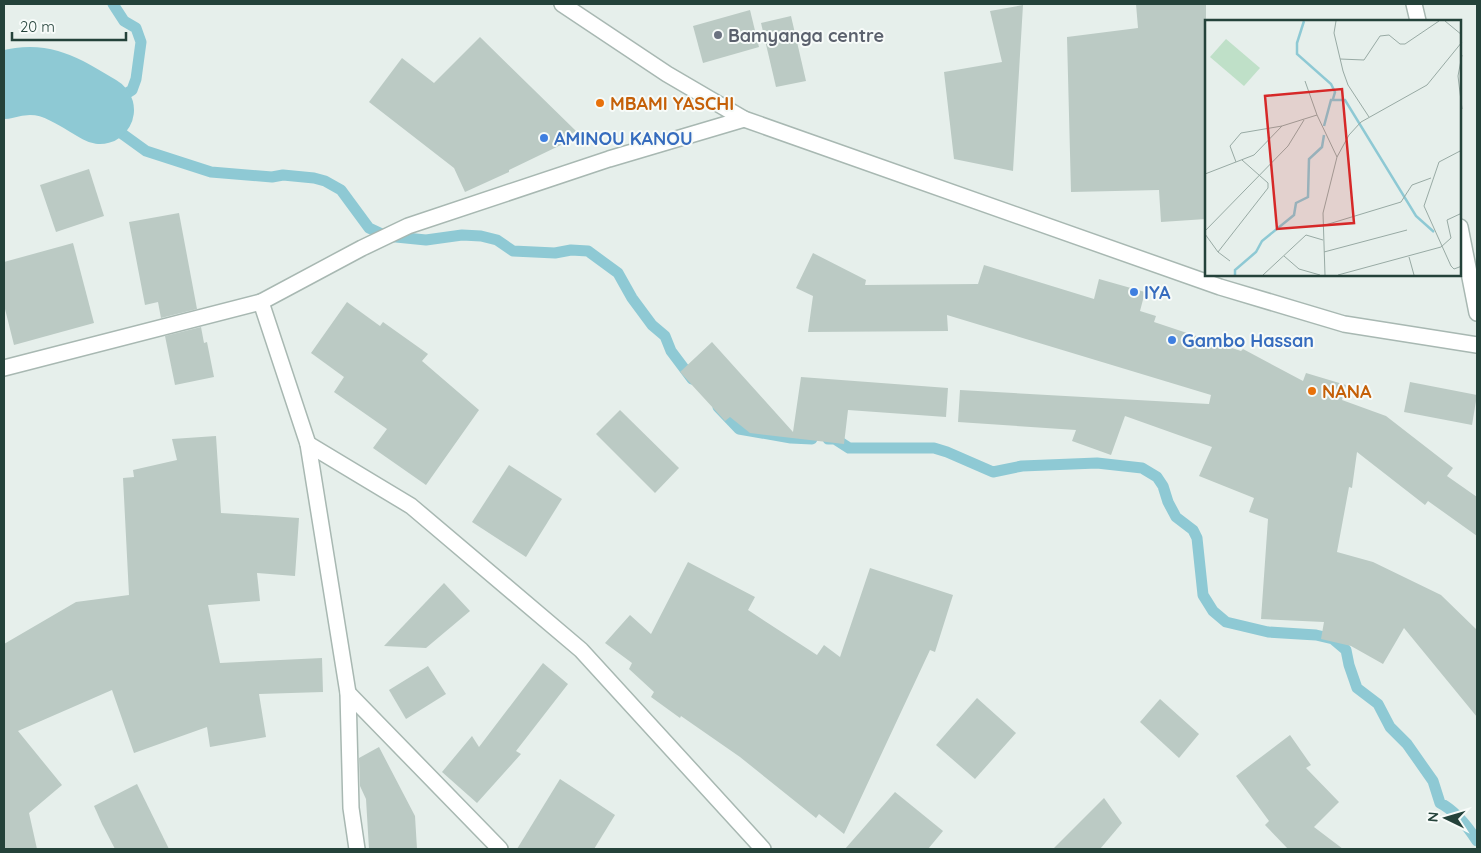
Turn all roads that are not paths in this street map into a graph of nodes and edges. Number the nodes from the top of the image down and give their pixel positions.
1 (562, 4) edge
2 (1414, 4) edge
3 (1418, 20) edge
4 (744, 120) junction
5 (1461, 232) edge
6 (261, 302) junction
7 (1477, 313) edge
8 (1477, 345) edge
9 (4, 368) edge
10 (308, 444) junction
11 (348, 693) junction
12 (357, 849) edge
13 (500, 849) edge
14 (763, 849) edge

1 - 4 street
2 - 3 street
4 - 6 street
4 - 8 street
5 - 7 street
6 - 9 street
6 - 10 street
10 - 11 street
10 - 14 street
11 - 12 street
11 - 13 street

